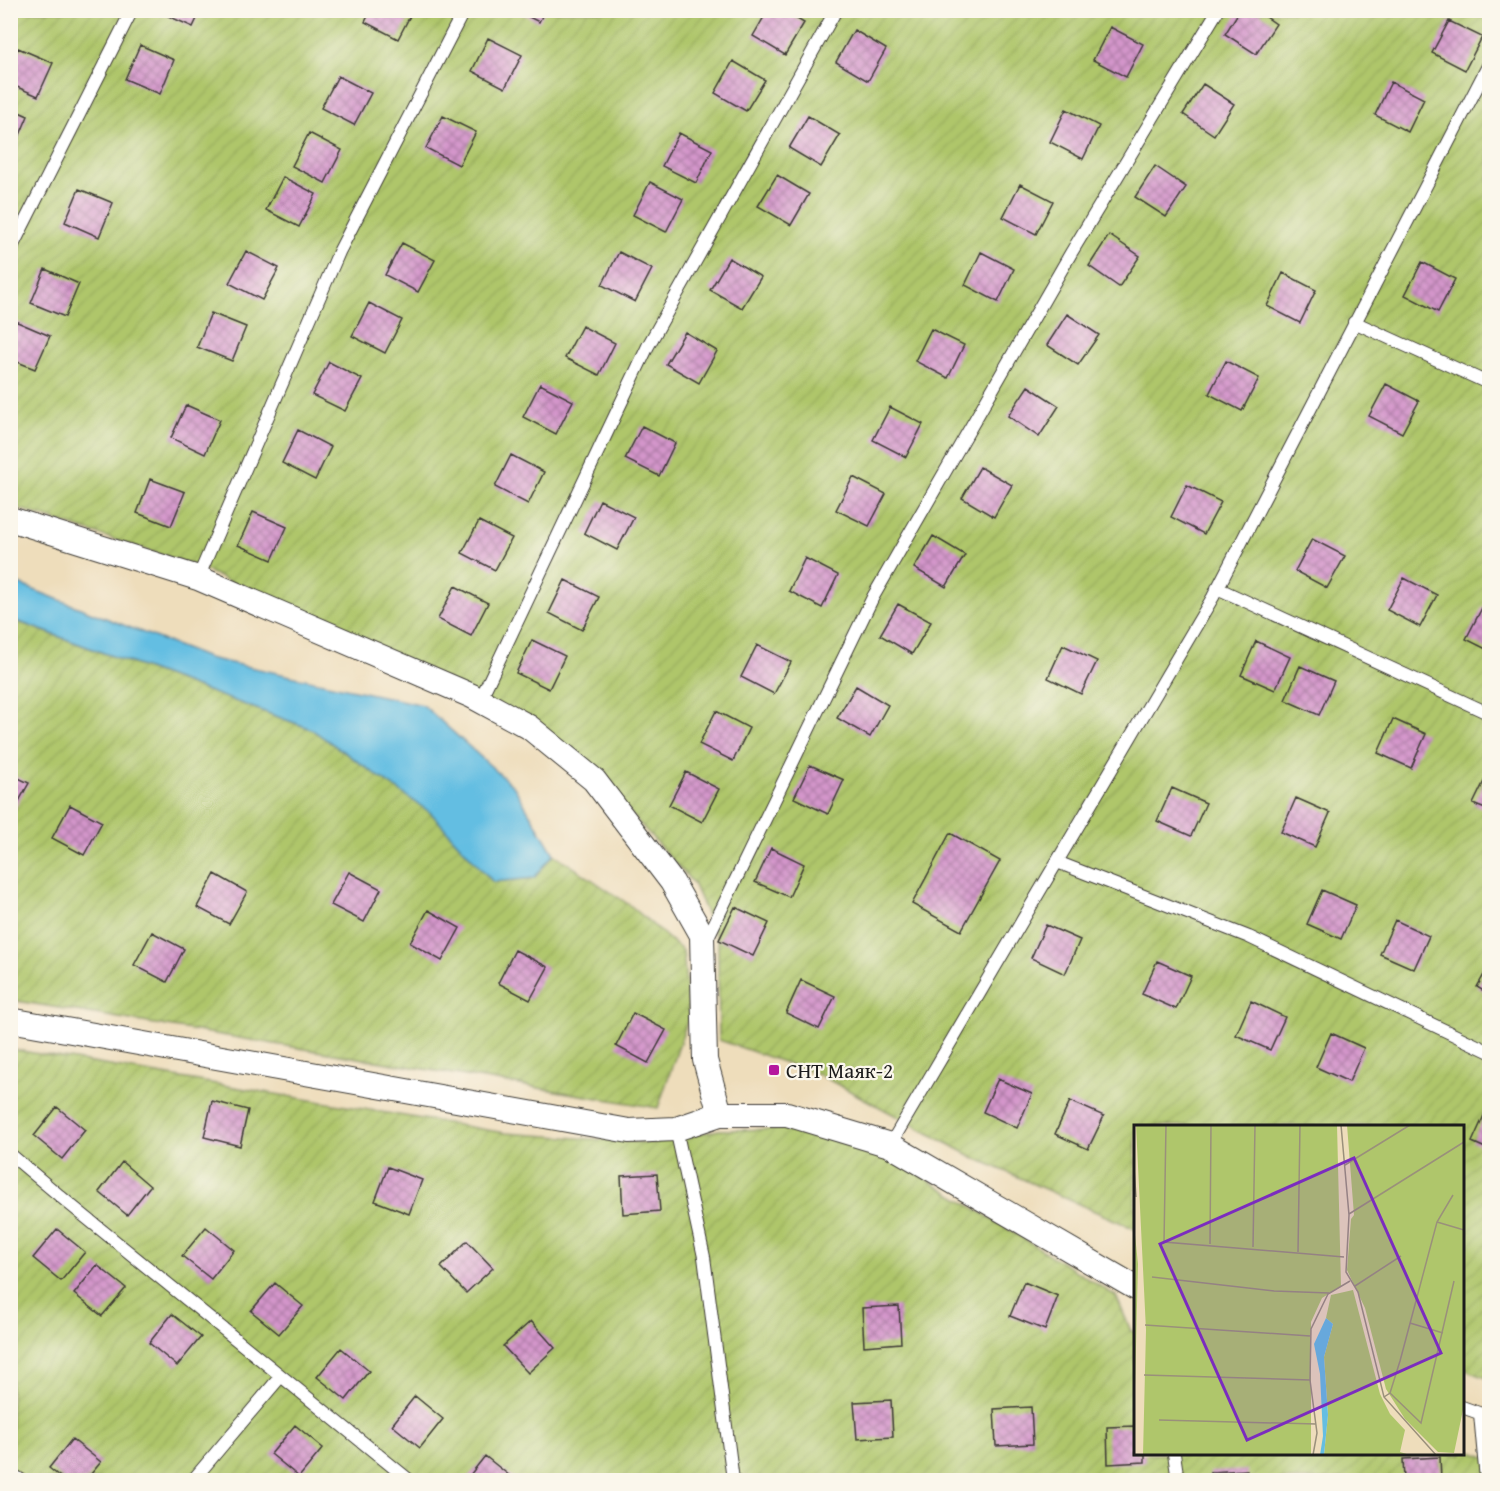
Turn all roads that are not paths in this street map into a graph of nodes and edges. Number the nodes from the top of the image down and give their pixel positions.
1 (132, 10) edge
2 (464, 10) edge
3 (836, 10) edge
4 (1218, 10) edge
5 (1490, 62) edge
6 (10, 250) edge
7 (1354, 322) junction
8 (1490, 384) edge
9 (10, 519) edge
10 (198, 578) junction
11 (1217, 588) junction
12 (480, 700) junction
13 (1490, 714) edge
14 (1058, 862) junction
15 (702, 948) junction
16 (10, 1020) edge
17 (1490, 1052) edge
18 (720, 1114) junction
19 (676, 1129) junction
20 (891, 1145) junction
21 (10, 1154) edge
22 (1134, 1287) edge
23 (281, 1376) junction
24 (1464, 1408) edge
25 (1485, 1415) edge
26 (1174, 1455) edge
27 (10, 1473) edge
28 (21, 1480) edge
29 (193, 1480) edge
30 (409, 1480) edge
31 (733, 1480) edge
32 (1178, 1480) edge
33 (1486, 1480) edge

1 - 6 lane
2 - 10 lane
3 - 12 lane
4 - 15 lane
5 - 7 lane
7 - 8 lane
7 - 11 lane
9 - 10 street
10 - 12 street
11 - 13 lane
11 - 14 lane
12 - 15 street
14 - 17 lane
14 - 20 lane
15 - 18 street
16 - 19 street
18 - 19 street
18 - 20 street
19 - 31 lane
20 - 22 street
21 - 23 lane
23 - 29 lane
23 - 30 lane
24 - 25 lane
25 - 33 lane
26 - 32 lane
27 - 28 lane

